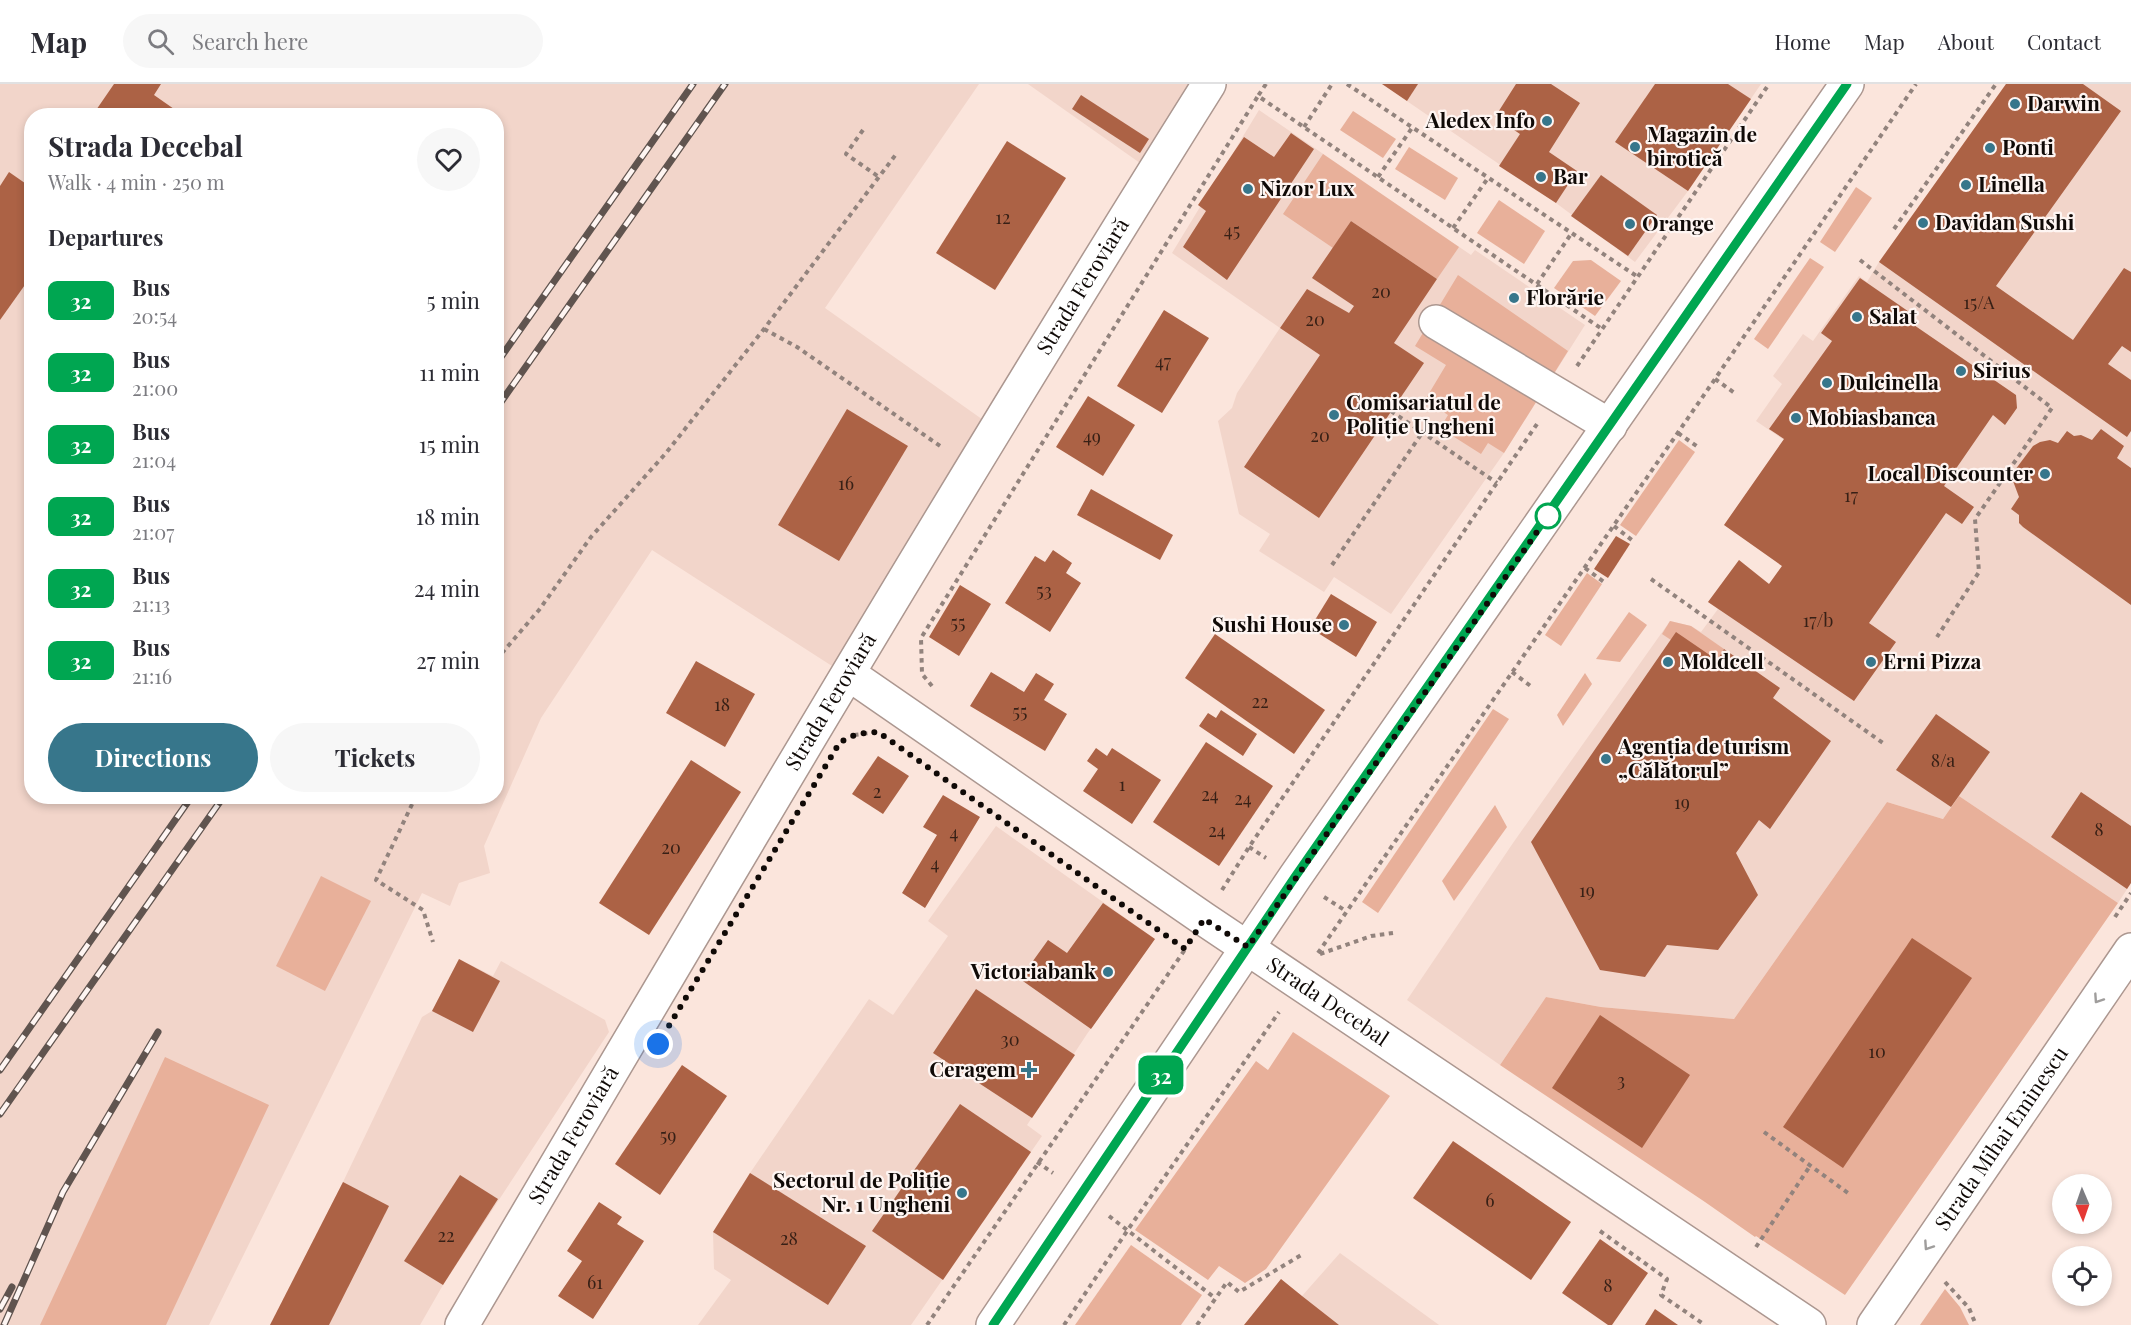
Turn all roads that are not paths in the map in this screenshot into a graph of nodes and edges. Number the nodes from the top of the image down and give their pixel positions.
1 (1209, 84) edge
2 (1847, 84) edge
3 (1436, 322) dead end
4 (1610, 426) junction
5 (849, 674) junction
6 (1248, 947) junction
7 (2131, 950) edge
8 (462, 1325) edge
9 (993, 1325) edge
10 (1809, 1325) edge
11 (1874, 1325) edge

1 - 5 street, Strada Feroviară
2 - 4 street
3 - 4 street
4 - 6 street
5 - 6 street, Strada Decebal
5 - 8 street, Strada Feroviară
6 - 9 street
6 - 10 street, Strada Decebal
7 -> 11 street, Strada Mihai Eminescu

